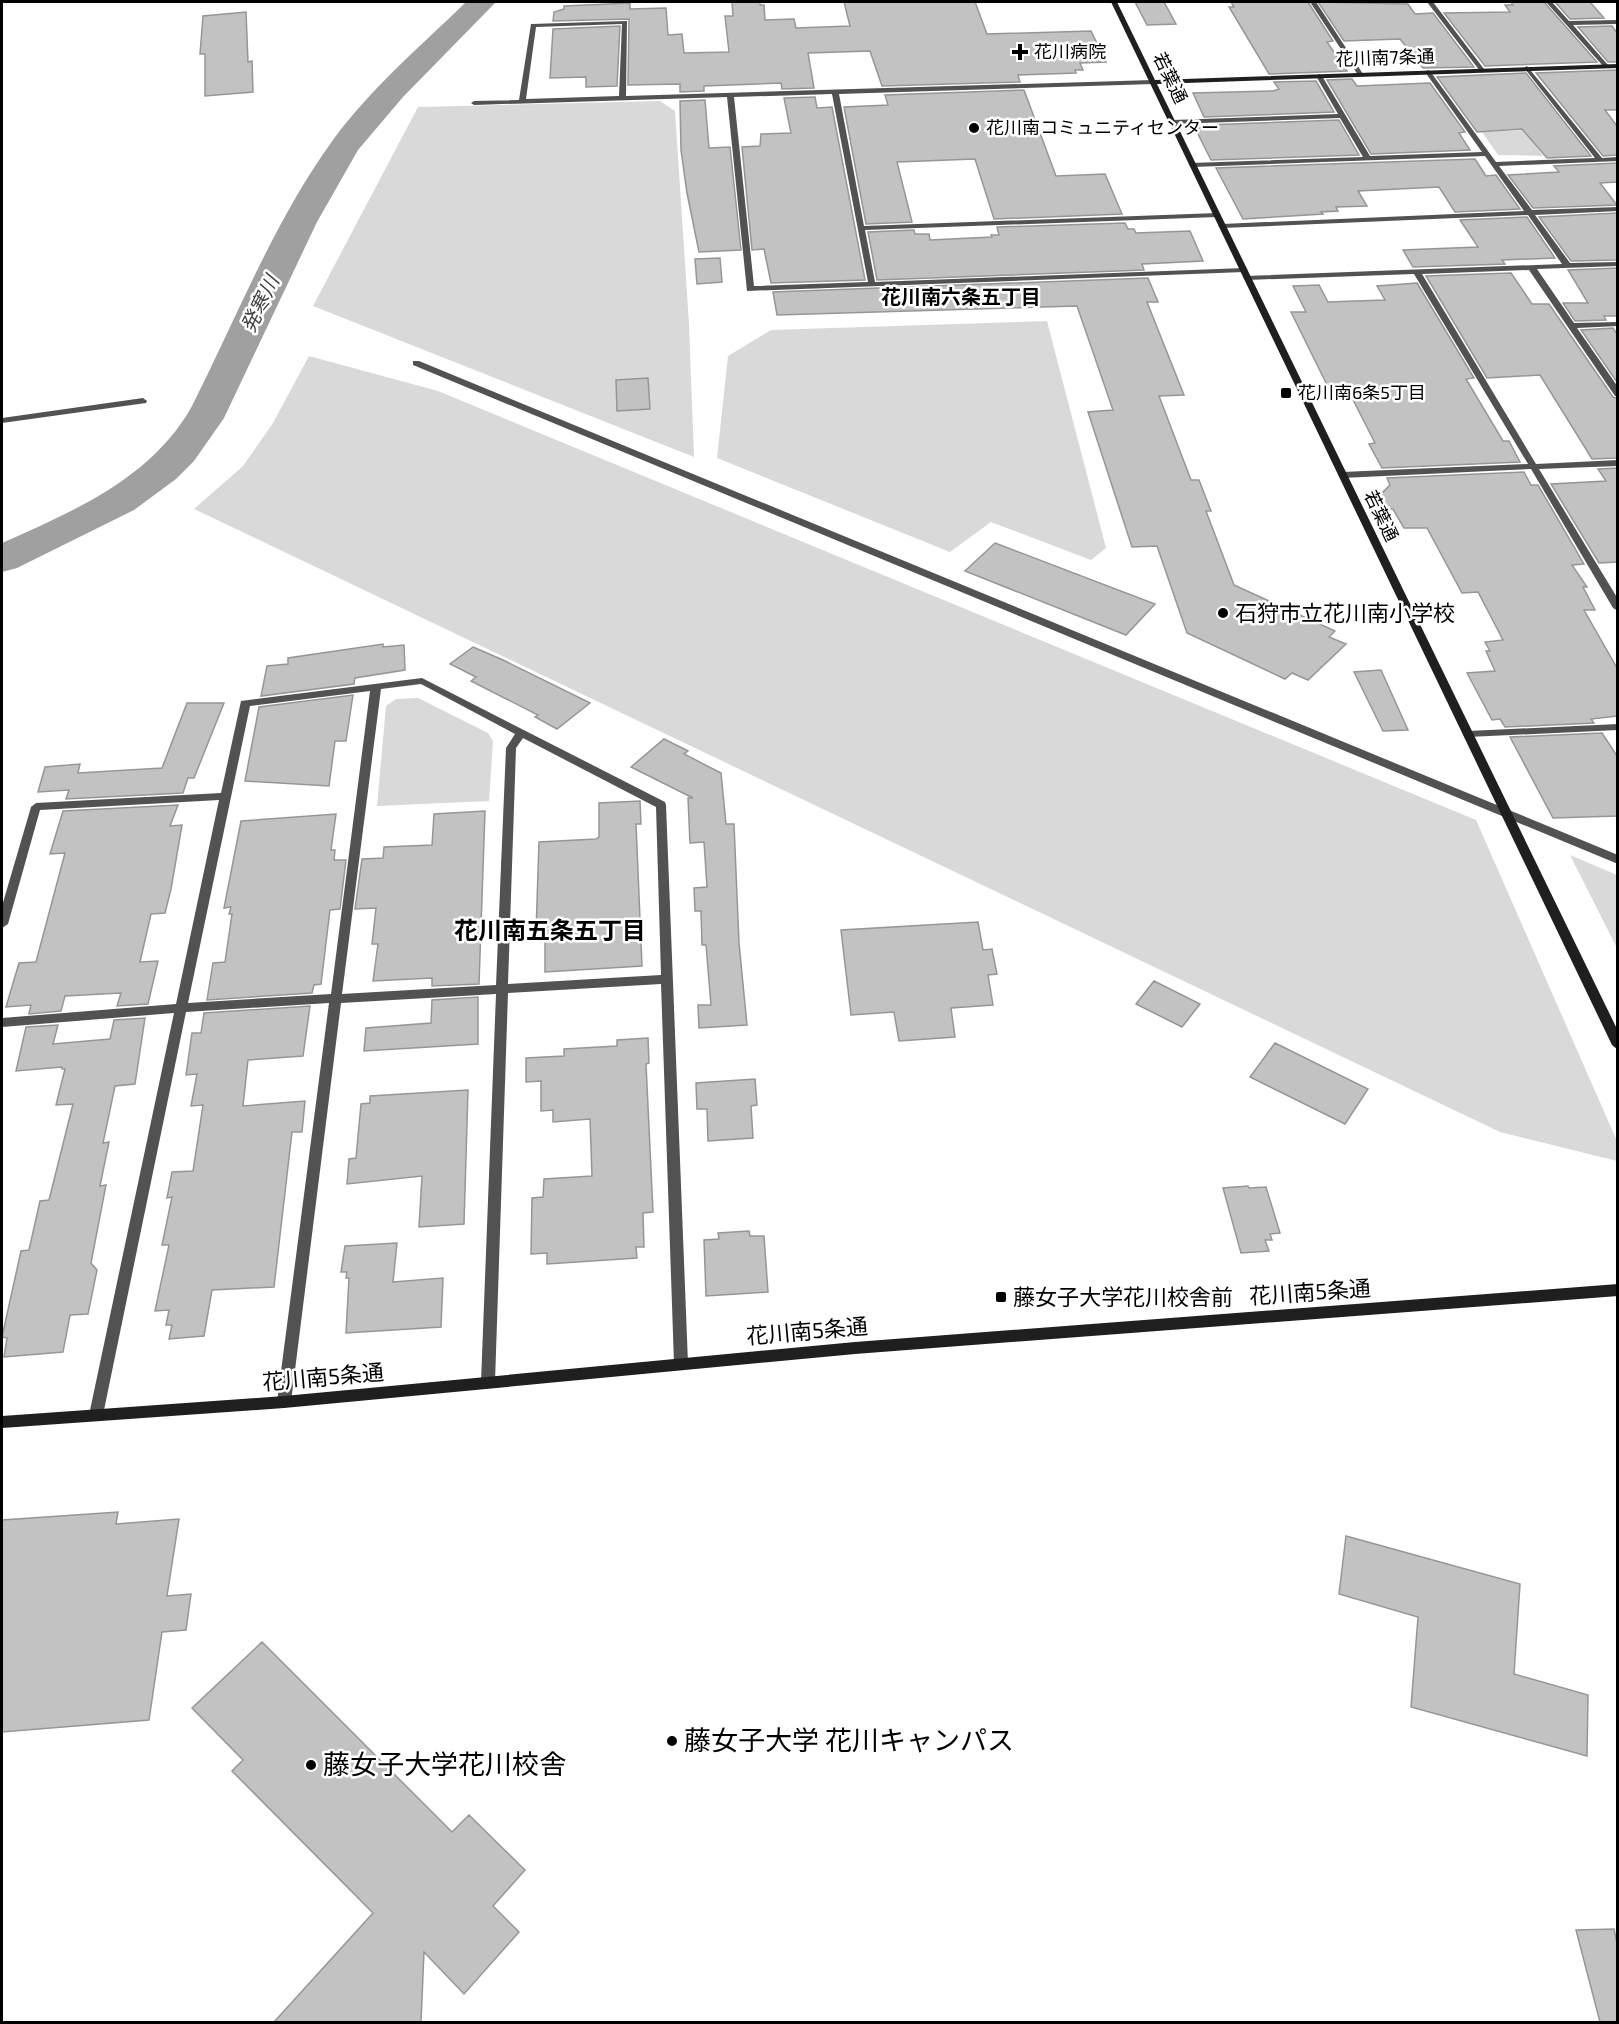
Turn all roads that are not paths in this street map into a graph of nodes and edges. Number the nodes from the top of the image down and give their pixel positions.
1 (1114, 2) edge
2 (1313, 2) edge
3 (1430, 2) edge
4 (1549, 2) edge
5 (1617, 21) edge
6 (1568, 23) junction
7 (1606, 66) junction
8 (1617, 66) edge
9 (1527, 68) junction
10 (1482, 70) junction
11 (1428, 72) junction
12 (1360, 74) junction
13 (1319, 76) junction
14 (1153, 82) junction
15 (835, 92) junction
16 (730, 95) junction
17 (622, 99) junction
18 (522, 102) junction
19 (474, 103) dead end
20 (1342, 116) junction
21 (1173, 122) junction
22 (1488, 154) junction
23 (1368, 159) junction
24 (1617, 159) edge
25 (1600, 160) junction
26 (1495, 164) junction
27 (1193, 165) junction
28 (1617, 209) edge
29 (1531, 213) junction
30 (1217, 215) junction
31 (1222, 226) junction
32 (861, 228) junction
33 (1617, 264) edge
34 (1568, 266) junction
35 (1533, 268) junction
36 (1417, 272) junction
37 (1246, 274) junction
38 (872, 285) junction
39 (1617, 324) edge
40 (1572, 326) junction
41 (416, 363) dead end
42 (1617, 392) edge
43 (142, 401) dead end
44 (2, 421) edge
45 (1617, 463) edge
46 (1532, 466) junction
47 (1342, 475) junction
48 (1617, 608) edge
49 (376, 687) junction
50 (1617, 727) edge
51 (521, 733) junction
52 (1468, 734) junction
53 (225, 796) junction
54 (1506, 815) junction
55 (1617, 849) edge
56 (1606, 855) junction
57 (1617, 860) edge
58 (2, 924) edge
59 (667, 978) junction
60 (502, 990) junction
61 (336, 999) junction
62 (179, 1006) junction
63 (2, 1022) edge
64 (1617, 1045) edge
65 (1617, 1290) edge
66 (681, 1364) junction
67 (488, 1382) junction
68 (284, 1402) junction
69 (96, 1415) junction
70 (2, 1422) edge

1 - 14 street, 若葉通
2 - 12 street
3 - 10 street
4 - 6 street
5 - 6 street
6 - 7 street
7 - 8 street, 花川南7条通
7 - 9 street, 花川南7条通
9 - 10 street, 花川南7条通
9 - 25 street
10 - 11 street, 花川南7条通
11 - 12 street, 花川南7条通
11 - 22 street
12 - 13 street, 花川南7条通
13 - 14 street, 花川南7条通
13 - 20 street
14 - 15 street
14 - 21 street, 若葉通
15 - 16 street
15 - 32 street
16 - 17 street
16 - 38 street
17 - 18 street
17 - 18 street
18 - 19 street
20 - 21 street
20 - 23 street
21 - 27 street, 若葉通
22 - 23 street
22 - 26 street
23 - 27 street
24 - 25 street
25 - 26 street
26 - 29 street
27 - 30 street, 若葉通
28 - 29 street
29 - 31 street
29 - 34 street
30 - 31 street, 若葉通
30 - 32 street
31 - 37 street, 若葉通
32 - 38 street
33 - 34 street
34 - 35 street
35 - 36 street
35 - 40 street
36 - 37 street
36 - 46 street
37 - 38 street
37 - 47 street, 若葉通
39 - 40 street
40 - 42 street
41 - 54 street
43 - 44 street
45 - 46 street
46 - 47 street
46 - 48 street
47 - 52 street, 若葉通
49 - 51 street
49 - 53 street
49 - 61 street
50 - 52 street
51 - 59 street
51 - 60 street
52 - 54 street, 若葉通
53 - 58 street
53 - 62 street
54 - 56 street
54 - 64 street, 若葉通
55 - 56 street
56 - 57 street
59 - 60 street
59 - 66 street
60 - 61 street
60 - 67 street
61 - 62 street
61 - 68 street
62 - 63 street
62 - 69 street
65 - 66 street, 花川南5条通
66 - 67 street, 花川南5条通
67 - 68 street, 花川南5条通
68 - 69 street, 花川南5条通
69 - 70 street, 花川南5条通

